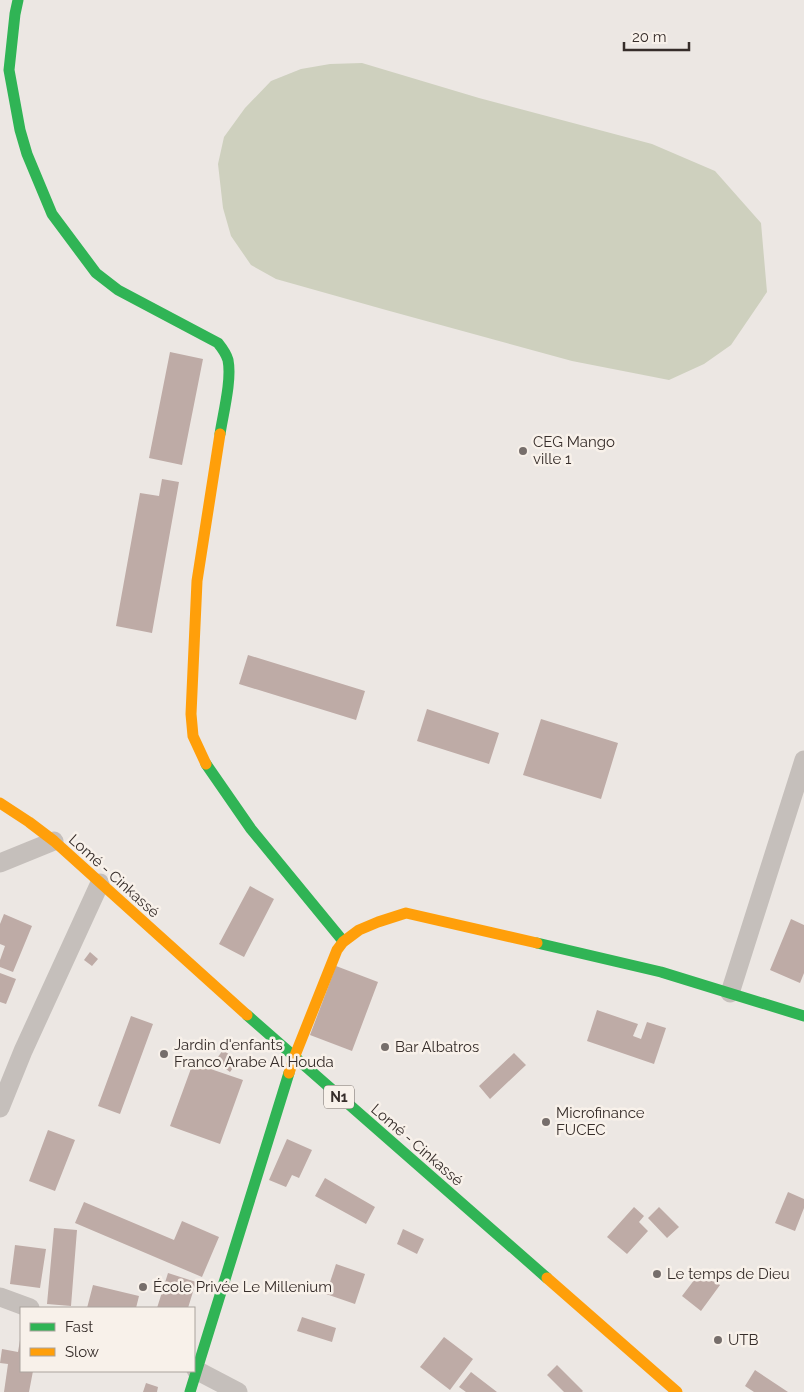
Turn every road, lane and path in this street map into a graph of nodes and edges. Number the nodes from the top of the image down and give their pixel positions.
1 (18, 0) edge
2 (5, 64) edge
3 (804, 760) edge
4 (0, 803) edge
5 (54, 841) junction
6 (0, 863) edge
7 (100, 883) junction
8 (343, 941) junction
9 (730, 993) junction
10 (804, 1016) edge
11 (294, 1058) junction
12 (0, 1108) edge
13 (0, 1297) edge
14 (27, 1307) edge
15 (195, 1370) edge
16 (195, 1372) edge
17 (190, 1392) edge
18 (238, 1392) edge
19 (677, 1392) edge

1 - 2 main road
2 - 8 main road
3 - 9 street
4 - 5 main road, Lomé - Cinkassé / N1
5 - 6 street
5 - 7 main road, Lomé - Cinkassé / N1
7 - 11 main road, Lomé - Cinkassé / N1
7 - 12 street
8 - 9 main road
8 - 11 main road
9 - 10 main road
11 - 15 main road
11 - 19 main road, Lomé - Cinkassé / N1
13 - 14 street
15 - 18 street
16 - 17 main road

